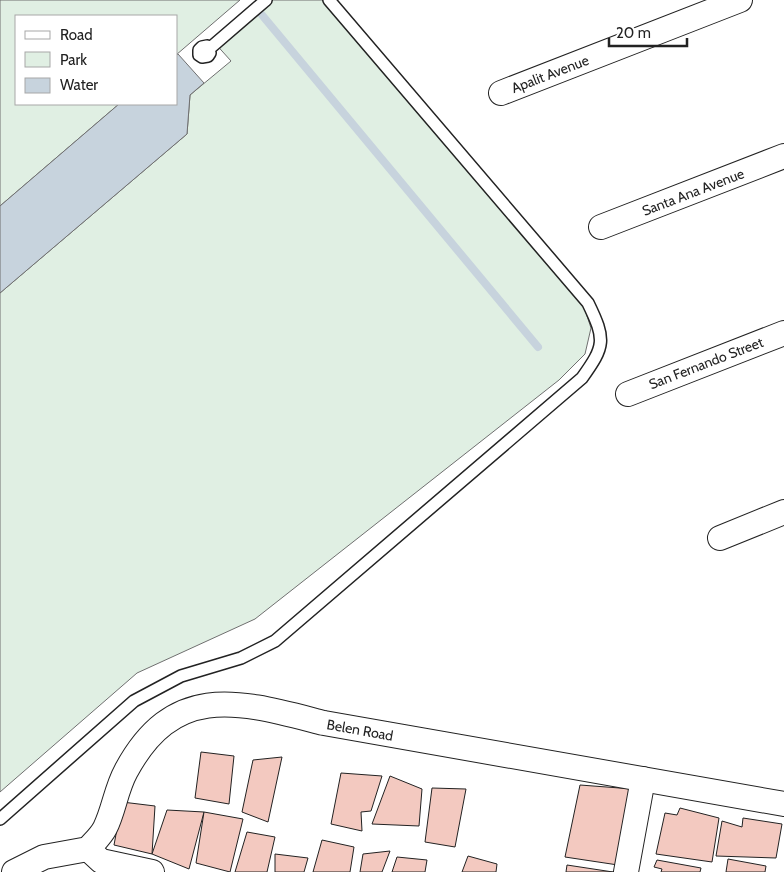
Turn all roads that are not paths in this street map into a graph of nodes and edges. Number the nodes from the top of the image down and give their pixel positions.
1 (266, 0) edge
2 (329, 0) edge
3 (740, 0) edge
4 (209, 49) dead end
5 (501, 93) dead end
6 (784, 156) edge
7 (601, 227) dead end
8 (784, 333) edge
9 (628, 394) dead end
10 (784, 512) edge
11 (720, 538) dead end
12 (643, 779) junction
13 (784, 804) edge
14 (0, 818) edge
15 (88, 848) junction
16 (14, 872) edge
17 (152, 872) edge
18 (626, 872) edge

1 - 4 lane
2 - 14 lane
3 - 5 street, Apalit Avenue
6 - 7 street, Santa Ana Avenue
8 - 9 street, San Fernando Street
10 - 11 street
12 - 13 street, Belen Road
12 - 15 street, Belen Road
12 - 18 street
15 - 16 street
15 - 17 street

